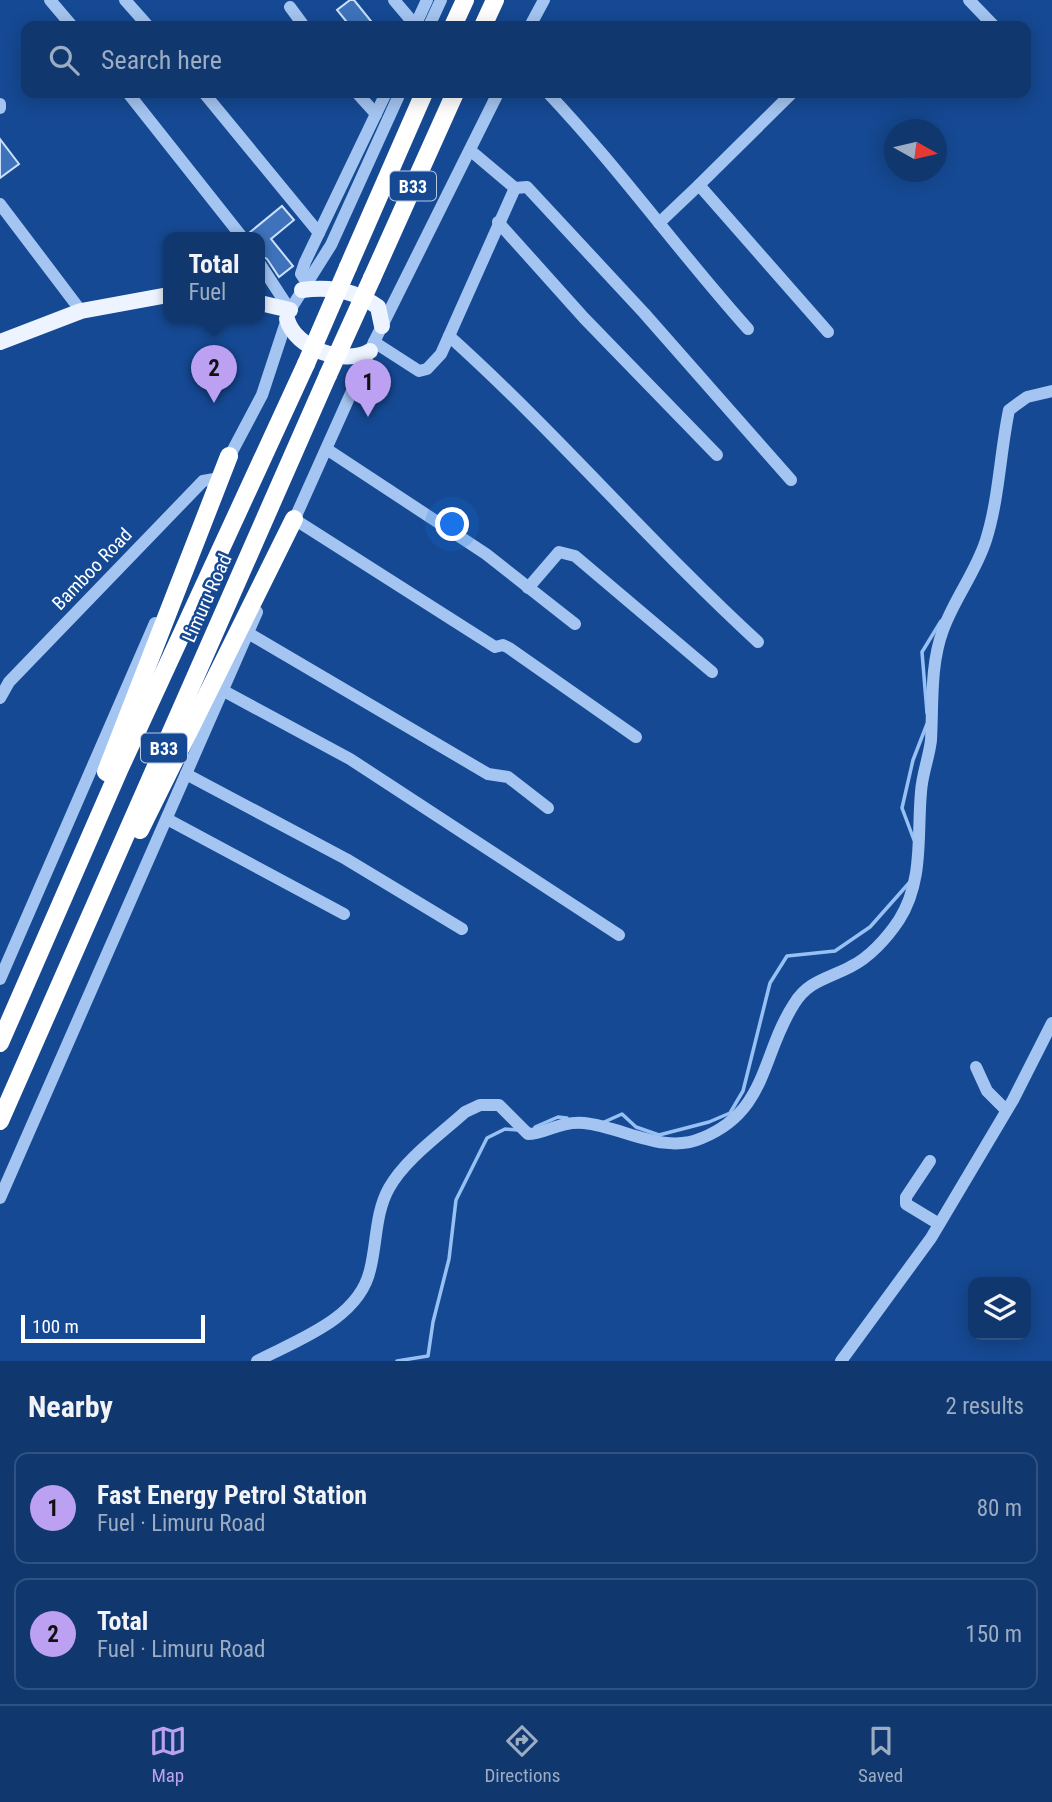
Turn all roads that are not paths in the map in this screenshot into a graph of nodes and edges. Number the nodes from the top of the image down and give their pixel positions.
1 (50, 0) edge
2 (125, 0) edge
3 (394, 0) edge
4 (427, 0) edge
5 (441, 0) edge
6 (466, 0) edge
7 (495, 0) edge
8 (544, 0) edge
9 (969, 0) edge
10 (290, 7) dead end
11 (68, 21) edge
12 (144, 21) edge
13 (300, 21) edge
14 (411, 21) edge
15 (417, 21) edge
16 (431, 21) edge
17 (456, 21) edge
18 (485, 21) edge
19 (533, 21) edge
20 (989, 21) edge
21 (132, 98) edge
22 (208, 98) edge
23 (362, 98) edge
24 (384, 98) edge
25 (398, 98) edge
26 (422, 98) edge
27 (452, 98) edge
28 (496, 98) edge
29 (553, 98) edge
30 (787, 98) edge
31 (376, 114) junction
32 (471, 151) junction
33 (699, 185) junction
34 (515, 188) junction
35 (0, 204) edge
36 (498, 222) junction
37 (659, 223) junction
38 (238, 232) edge
39 (319, 233) junction
40 (265, 273) edge
41 (304, 287) junction
42 (163, 296) edge
43 (265, 305) edge
44 (81, 310) junction
45 (288, 314) junction
46 (382, 326) junction
47 (748, 329) dead end
48 (828, 332) dead end
49 (449, 336) junction
50 (0, 342) edge
51 (372, 346) junction
52 (1052, 391) edge
53 (328, 450) junction
54 (717, 455) dead end
55 (229, 456) junction
56 (220, 478) junction
57 (791, 480) dead end
58 (294, 519) junction
59 (528, 588) junction
60 (575, 624) dead end
61 (248, 633) junction
62 (758, 642) dead end
63 (712, 672) dead end
64 (222, 690) junction
65 (0, 698) edge
66 (636, 737) dead end
67 (186, 775) junction
68 (548, 808) dead end
69 (167, 819) junction
70 (344, 914) dead end
71 (462, 929) dead end
72 (619, 935) dead end
73 (0, 979) edge
74 (1052, 1023) edge
75 (0, 1043) edge
76 (33, 1046) junction
77 (975, 1067) dead end
78 (1006, 1110) junction
79 (0, 1121) edge
80 (930, 1161) dead end
81 (0, 1198) edge
82 (939, 1224) junction
83 (257, 1361) edge
84 (841, 1361) edge

1 - 11 street
2 - 12 street
3 - 14 street
4 - 15 street
5 - 16 street
6 - 17 highway
7 - 18 highway
8 - 19 street
9 - 20 street
10 - 13 street
21 - 38 street
22 - 39 street
23 - 31 street
24 - 31 street
25 - 41 street
26 - 75 highway, Limuru Road / B33, bridge
27 - 76 highway, Limuru Road / B33, bridge
28 - 32 street
29 - 37 street
30 - 33 street
31 - 39 street
32 - 34 street
32 - 46 street
33 - 37 street
33 - 48 street
34 - 36 street
34 - 57 street
35 - 44 street
36 - 49 street
36 - 54 street
37 - 47 street
39 - 41 street
40 - 45 street
41 - 45 street
41 - 46 main road
42 - 44 main road
43 - 45 main road
44 - 50 main road
45 - 51 main road
45 - 55 street
46 - 51 street
49 - 51 street
49 - 62 street
51 - 53 street
52 - 83 street
53 - 58 street
53 - 59 street
55 - 56 street
55 - 75 highway
56 - 65 street, Bamboo Road
56 - 73 street
58 - 61 street
58 - 66 street
58 - 76 highway
59 - 60 street
59 - 63 street
61 - 64 street
61 - 68 street
64 - 67 street
64 - 72 street
67 - 69 street
67 - 71 street
69 - 70 street
69 - 81 street
74 - 78 street
76 - 79 highway, Limuru Road / B33
77 - 78 street
78 - 82 street
80 - 82 street
82 - 84 street

